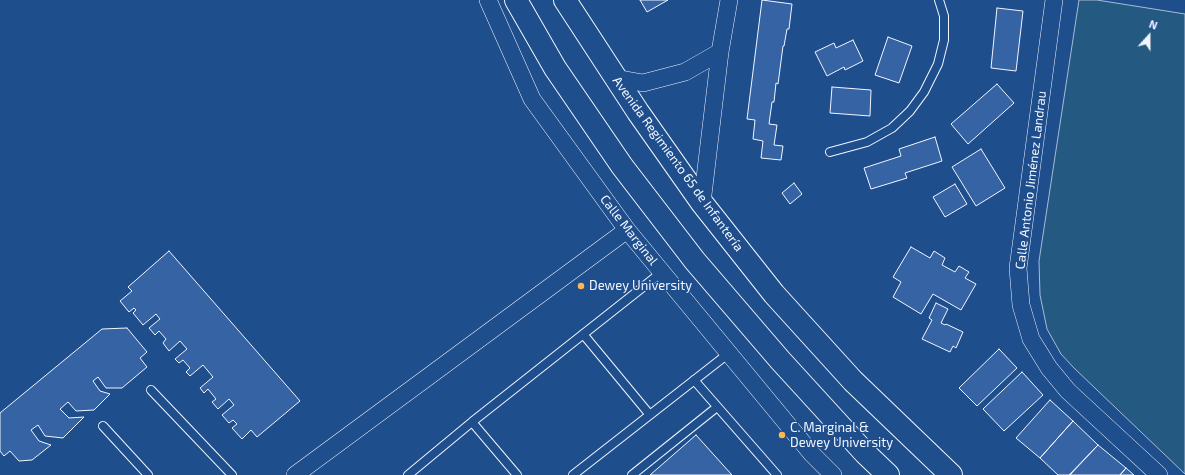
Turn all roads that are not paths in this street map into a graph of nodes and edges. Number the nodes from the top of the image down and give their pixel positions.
1 (488, 0) edge
2 (516, 0) edge
3 (565, 0) edge
4 (729, 0) edge
5 (939, 0) edge
6 (1054, 0) edge
7 (720, 52) junction
8 (615, 78) junction
9 (830, 152) dead end
10 (702, 203) junction
11 (627, 230) junction
12 (662, 272) junction
13 (583, 334) junction
14 (729, 353) junction
15 (694, 380) junction
16 (151, 390) dead end
17 (718, 407) junction
18 (650, 415) junction
19 (472, 422) junction
20 (103, 426) dead end
21 (148, 475) edge
22 (232, 475) edge
23 (295, 475) edge
24 (408, 475) edge
25 (517, 475) edge
26 (573, 475) edge
27 (632, 475) edge
28 (777, 475) edge
29 (832, 475) edge
30 (888, 475) edge
31 (951, 475) edge
32 (1159, 475) edge

1 - 11 street, Calle Marginal
2 - 30 main road
3 - 8 main road, Avenida Regimiento 65 de Infantería
4 - 7 street
5 - 9 lane
6 - 32 street, Calle Antonio Jiménez Landrau
7 - 8 street
7 - 10 street
8 - 10 main road, Avenida Regimiento 65 de Infantería
10 - 31 main road, Avenida Regimiento 65 de Infantería
11 - 12 street, Calle Marginal
11 - 23 street
12 - 13 lane
12 - 14 street, Calle Marginal
13 - 18 lane
13 - 19 lane
14 - 15 lane
14 - 29 street, Calle Marginal
15 - 17 lane
15 - 18 lane
16 - 22 lane
17 - 27 lane
17 - 28 lane
18 - 26 lane
19 - 24 lane
19 - 25 lane
20 - 21 lane

